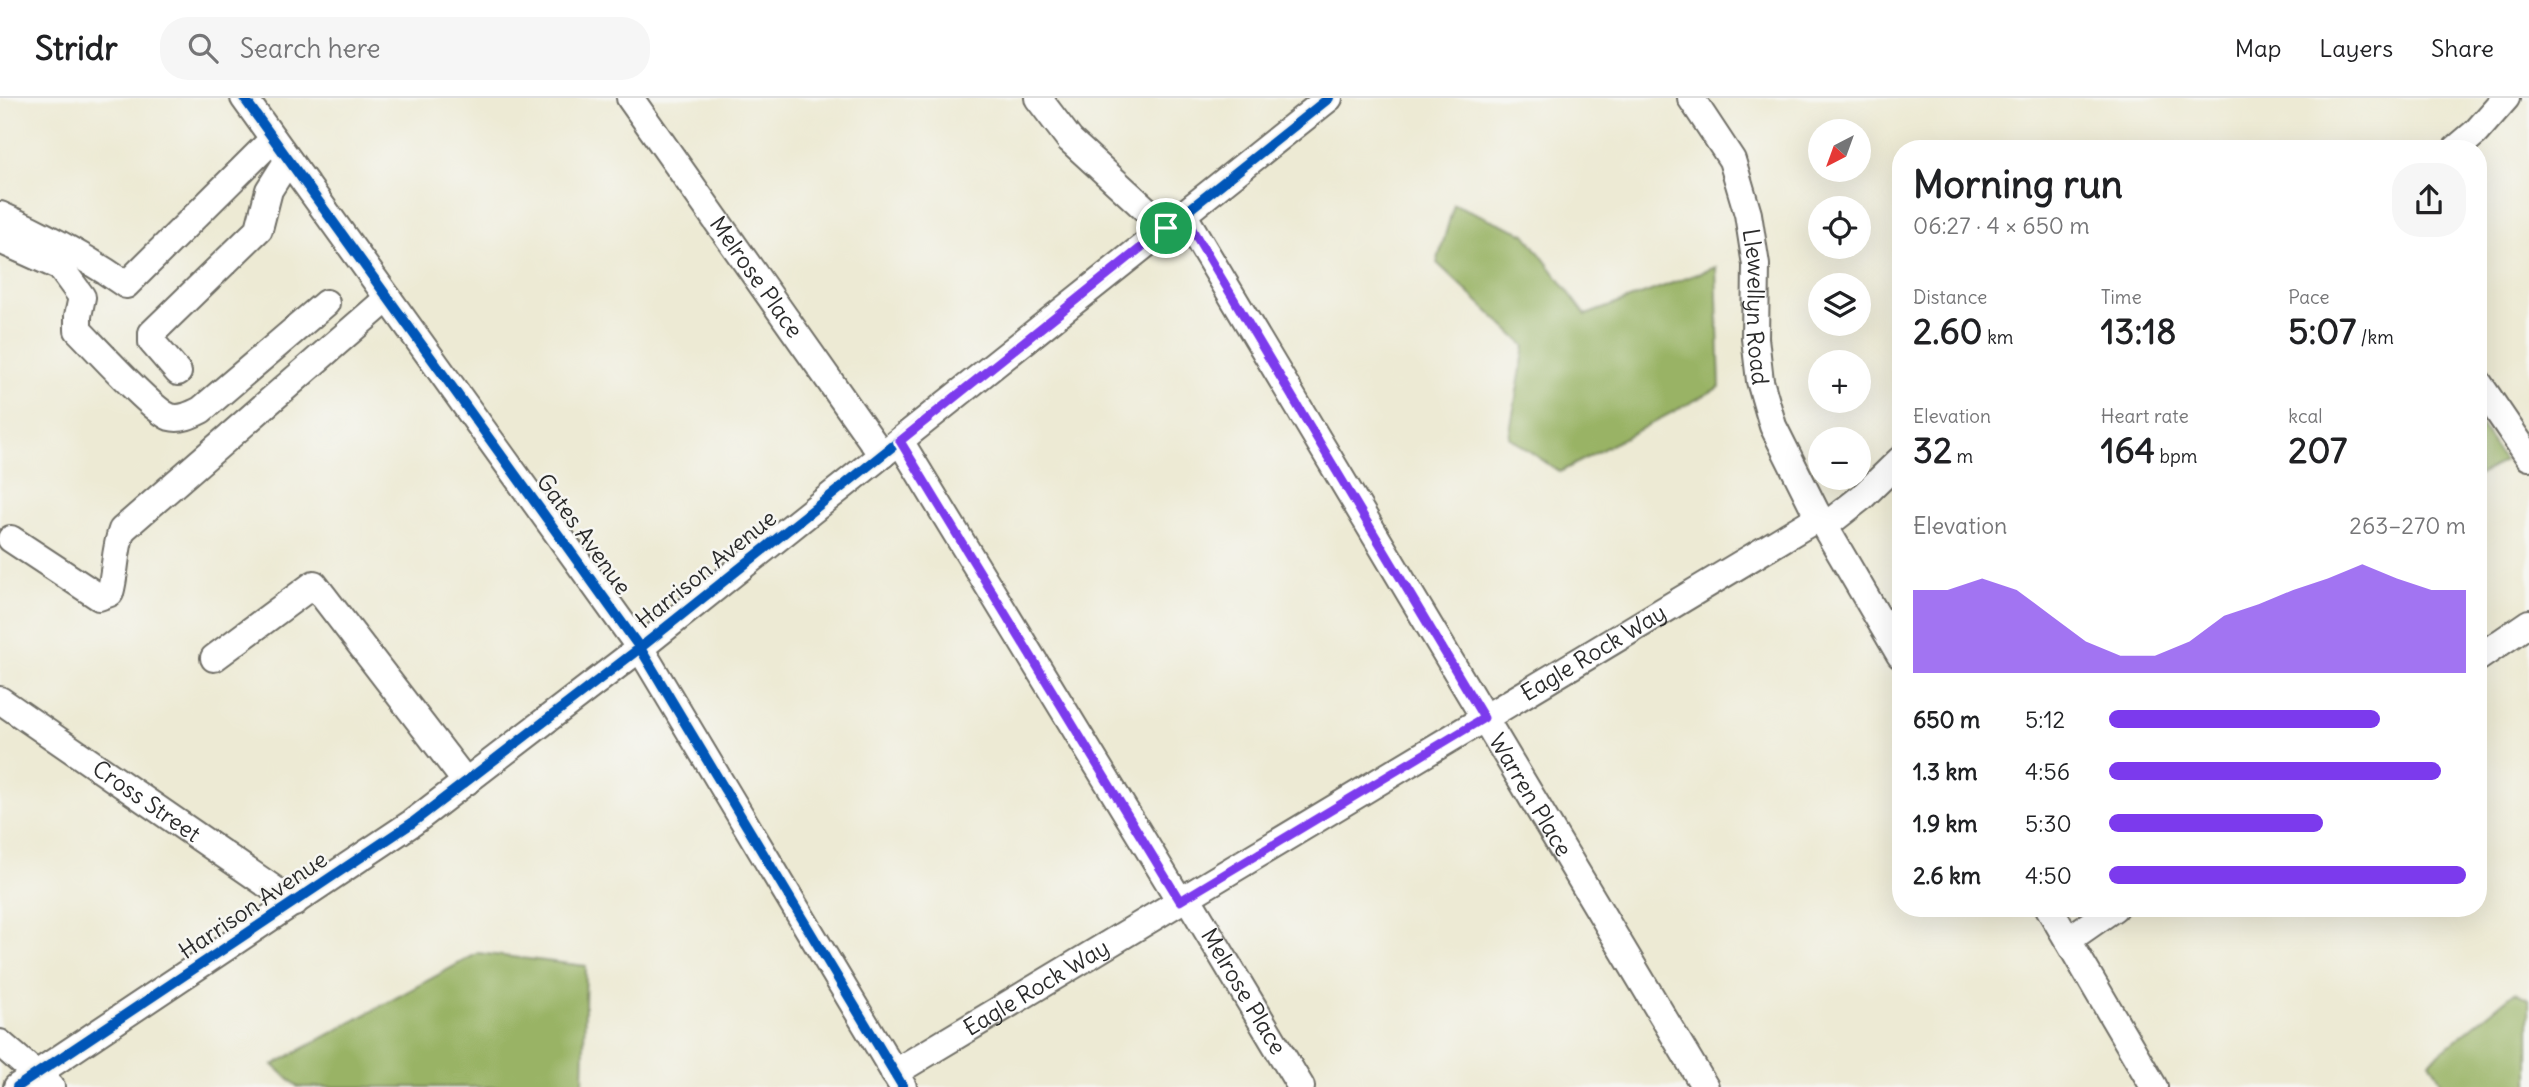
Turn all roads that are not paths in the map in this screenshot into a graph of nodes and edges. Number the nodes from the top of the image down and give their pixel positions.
1 (244, 98) edge
2 (630, 98) edge
3 (1038, 98) edge
4 (1329, 98) edge
5 (1691, 98) edge
6 (2506, 98) edge
7 (2466, 140) edge
8 (281, 149) junction
9 (0, 215) edge
10 (1175, 221) junction
11 (0, 240) edge
12 (388, 298) junction
13 (327, 303) dead end
14 (178, 372) dead end
15 (2487, 395) edge
16 (891, 448) junction
17 (2529, 457) edge
18 (1892, 468) edge
19 (1822, 521) junction
20 (10, 539) dead end
21 (2529, 623) edge
22 (1892, 641) edge
23 (640, 648) junction
24 (2487, 652) edge
25 (214, 659) dead end
26 (0, 700) edge
27 (1484, 718) junction
28 (466, 782) junction
29 (1183, 899) junction
30 (294, 903) junction
31 (2054, 917) edge
32 (2101, 917) edge
33 (2068, 940) junction
34 (0, 1043) edge
35 (898, 1080) edge
36 (35, 1083) edge
37 (1301, 1087) edge
38 (1705, 1087) edge
39 (2154, 1087) edge

1 - 8 street, Gates Avenue
2 - 16 street, Melrose Place
3 - 10 street, Warren Place
4 - 10 street, Harrison Avenue
5 - 19 street, Llewellyn Road
6 - 7 street
8 - 9 street
8 - 12 street, Gates Avenue
8 - 14 street
10 - 16 street, Harrison Avenue
10 - 27 street, Warren Place
11 - 13 street
12 - 20 street
12 - 23 street, Gates Avenue
15 - 17 street
16 - 23 street, Harrison Avenue
16 - 29 street, Melrose Place
18 - 19 street, Eagle Rock Way
19 - 22 street, Llewellyn Road
19 - 27 street, Eagle Rock Way
21 - 24 street
23 - 28 street, Harrison Avenue
23 - 35 street, Gates Avenue
25 - 28 street
26 - 30 street, Cross Street
27 - 29 street, Eagle Rock Way
27 - 38 street, Warren Place
28 - 30 street, Harrison Avenue
29 - 35 street, Eagle Rock Way
29 - 37 street, Melrose Place
30 - 36 street, Harrison Avenue
31 - 33 street
32 - 33 street
33 - 39 street
34 - 36 street

